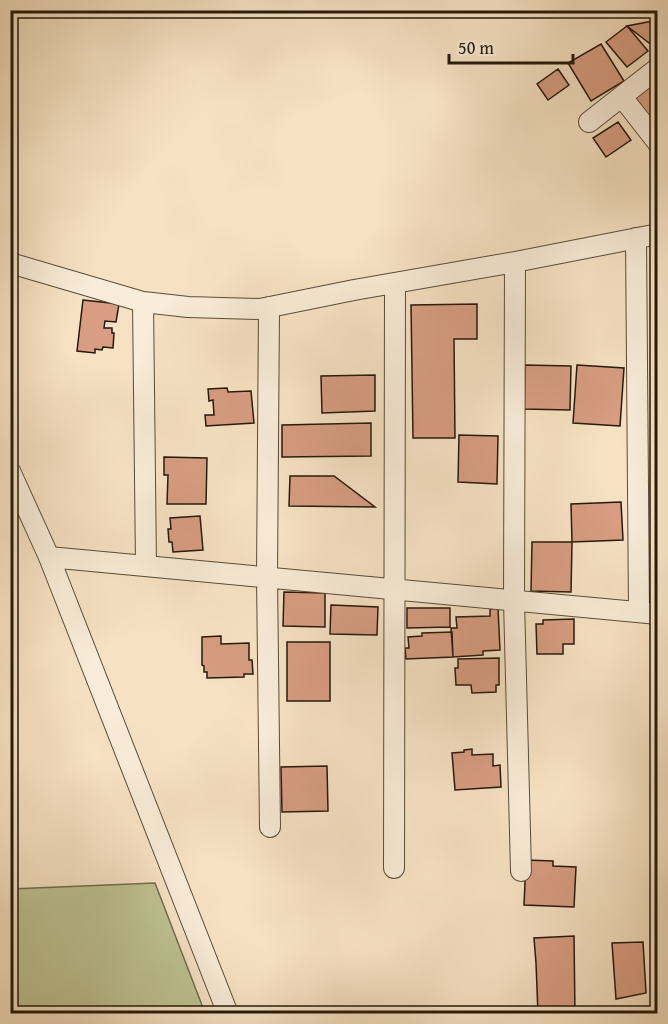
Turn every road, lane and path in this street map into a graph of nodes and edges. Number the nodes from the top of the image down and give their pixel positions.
1 (657, 68) edge
2 (622, 96) junction
3 (589, 122) dead end
4 (657, 143) edge
5 (657, 234) edge
6 (636, 238) junction
7 (515, 262) junction
8 (10, 263) edge
9 (395, 283) junction
10 (143, 302) junction
11 (269, 307) junction
12 (10, 471) edge
13 (49, 556) junction
14 (146, 566) junction
15 (267, 577) junction
16 (394, 589) junction
17 (514, 601) junction
18 (648, 613) edge
19 (270, 826) dead end
20 (394, 868) dead end
21 (521, 871) dead end
22 (228, 1014) edge

1 - 2 street
2 - 3 street
2 - 4 street
5 - 6 street
6 - 7 street
6 - 18 street
7 - 9 street
7 - 17 street
8 - 10 street
9 - 11 street
9 - 16 street
10 - 11 street
10 - 14 street
11 - 15 street
12 - 13 street
13 - 14 street
13 - 22 street
14 - 15 street
15 - 16 street
15 - 19 street
16 - 17 street
16 - 20 street
17 - 18 street
17 - 21 street

